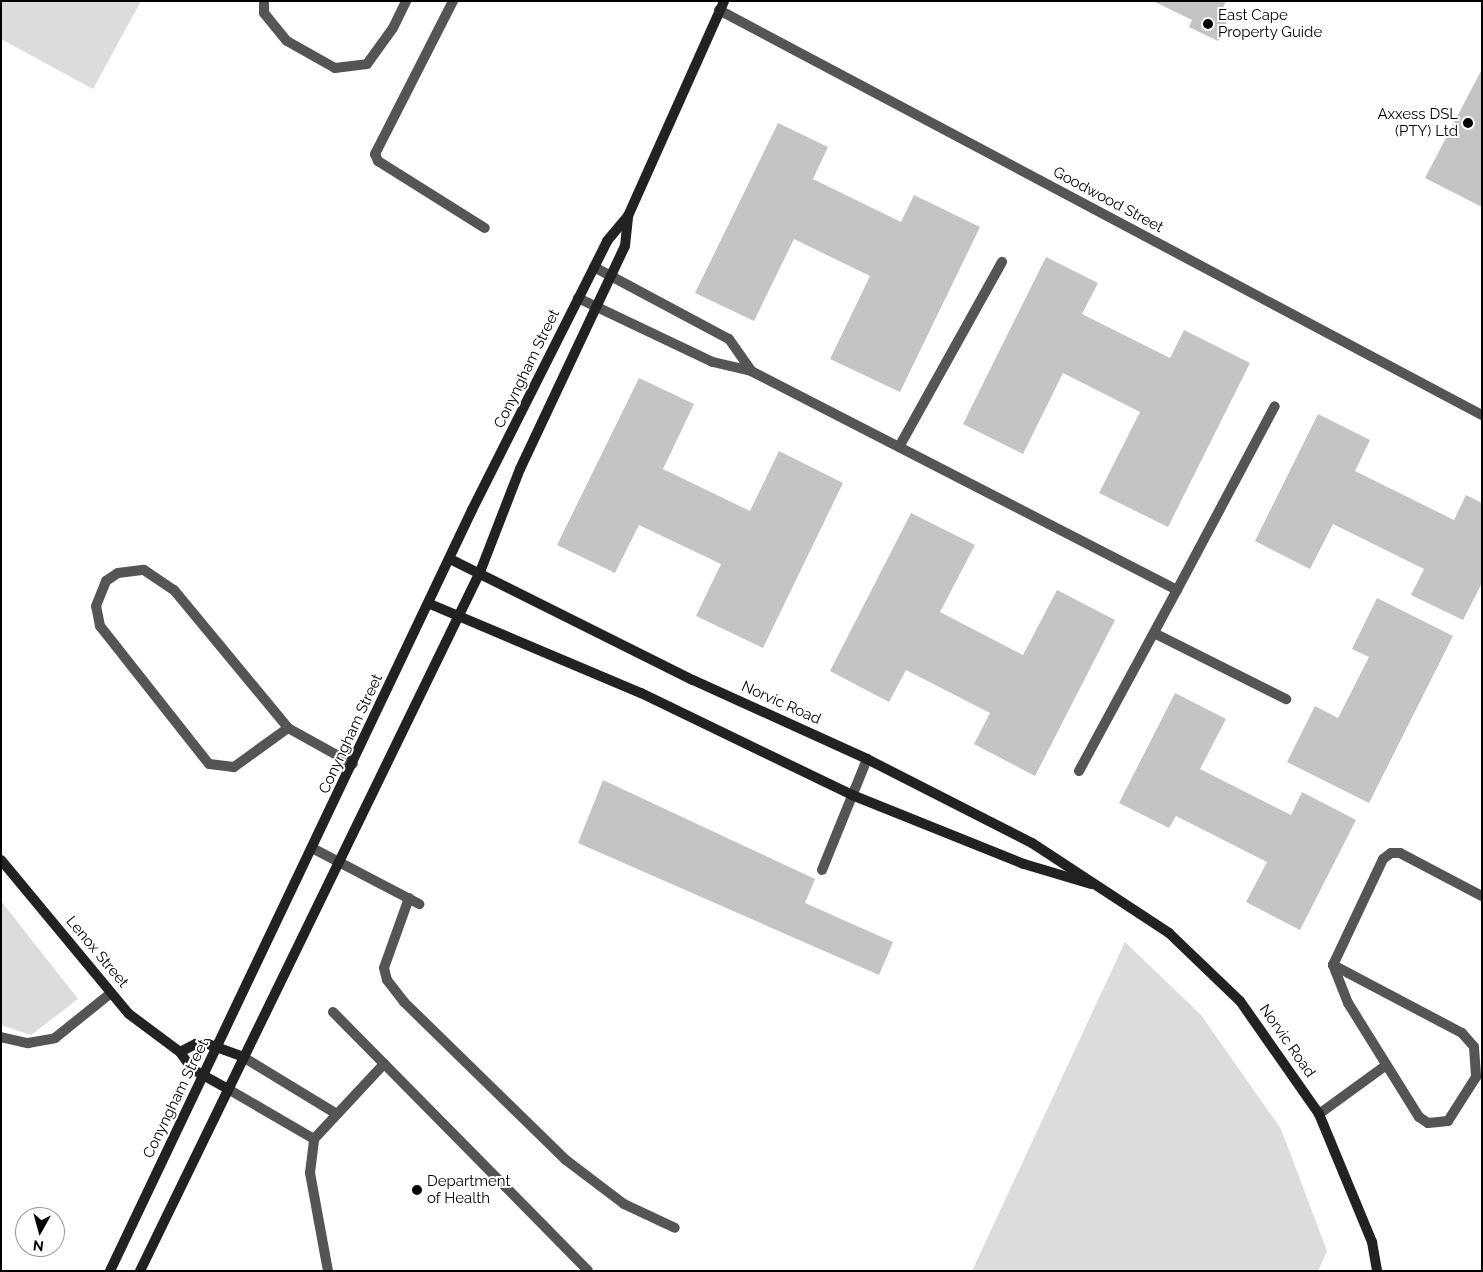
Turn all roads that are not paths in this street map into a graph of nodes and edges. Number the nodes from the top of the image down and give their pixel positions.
1 (264, 1) edge
2 (406, 1) edge
3 (453, 1) edge
4 (722, 6) edge
5 (628, 216) junction
6 (485, 228) dead end
7 (1002, 262) dead end
8 (594, 267) junction
9 (610, 274) junction
10 (578, 298) junction
11 (594, 305) junction
12 (751, 371) junction
13 (1275, 406) dead end
14 (1482, 416) edge
15 (899, 447) junction
16 (450, 559) junction
17 (480, 572) junction
18 (1178, 590) junction
19 (430, 604) junction
20 (460, 614) junction
21 (1154, 633) junction
22 (1286, 699) dead end
23 (288, 728) junction
24 (867, 759) junction
25 (353, 764) junction
26 (1079, 771) dead end
27 (852, 795) junction
28 (314, 849) junction
29 (1, 860) edge
30 (340, 860) junction
31 (822, 870) dead end
32 (1094, 885) junction
33 (1482, 896) edge
34 (409, 898) junction
35 (419, 904) dead end
36 (1333, 965) junction
37 (111, 993) junction
38 (333, 1012) dead end
39 (1, 1037) edge
40 (218, 1046) junction
41 (180, 1052) junction
42 (243, 1058) junction
43 (384, 1064) junction
44 (1385, 1066) junction
45 (204, 1077) junction
46 (228, 1089) junction
47 (335, 1113) junction
48 (1319, 1114) junction
49 (314, 1139) junction
50 (675, 1228) dead end
51 (110, 1271) edge
52 (140, 1271) edge
53 (328, 1271) edge
54 (588, 1271) edge
55 (1377, 1271) edge

1 - 2 street
3 - 6 street
4 - 5 street, Conyngham Street
4 - 14 street, Goodwood Street
5 - 8 street, Conyngham Street
5 - 9 street, Conyngham Street
7 - 15 street
8 - 9 street
8 - 10 street, Conyngham Street
9 - 11 street, Conyngham Street
9 - 12 street
10 - 11 street
10 - 16 street, Conyngham Street
11 - 12 street
11 - 17 street, Conyngham Street
12 - 15 street
13 - 18 street
15 - 18 street
16 - 17 street, Norvic Road
16 - 19 street, Conyngham Street
17 - 20 street, Conyngham Street
17 - 24 street, Norvic Road
18 - 21 street
19 - 20 street, Norvic Road
19 - 25 street, Conyngham Street
20 - 27 street, Norvic Road
20 - 30 street, Conyngham Street
21 - 22 street
21 - 26 street
23 - 23 street
23 - 25 street
24 - 27 street
24 - 32 street, Norvic Road
25 - 28 street, Conyngham Street
27 - 31 street
27 - 32 street, Norvic Road
28 - 30 street
28 - 40 street, Conyngham Street
29 - 37 street, Lenox Street
30 - 34 street
30 - 42 street, Conyngham Street
32 - 48 street, Norvic Road
33 - 36 street
34 - 35 street
34 - 50 street
36 - 44 street
36 - 44 street
37 - 39 street
37 - 41 street, Lenox Street
38 - 43 street
40 - 41 street
40 - 42 street
40 - 45 street, Conyngham Street
41 - 45 street, Lenox Street
42 - 46 street, Conyngham Street
42 - 47 street
43 - 47 street
43 - 54 street
44 - 48 street
45 - 46 street, Lenox Street
45 - 51 street, Conyngham Street
46 - 49 street
46 - 52 street, Conyngham Street
47 - 49 street
48 - 55 street, Norvic Road
49 - 53 street

